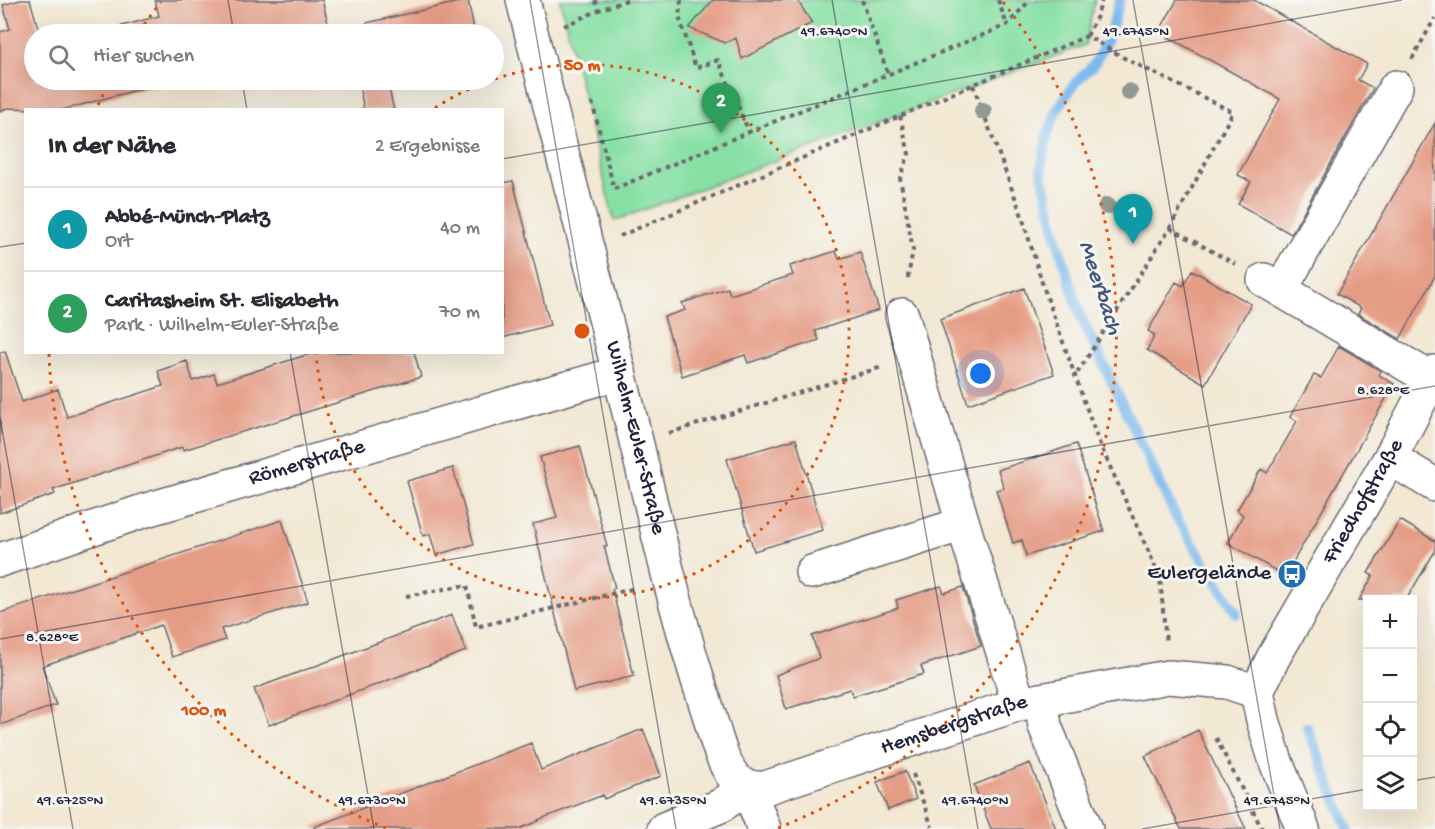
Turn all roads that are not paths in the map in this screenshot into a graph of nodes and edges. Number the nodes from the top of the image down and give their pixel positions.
1 (523, 0) edge
2 (1396, 87) road end
3 (902, 315) road end
4 (619, 373) junction
5 (1433, 376) edge
6 (1390, 458) junction
7 (1435, 485) edge
8 (963, 524) junction
9 (0, 560) edge
10 (812, 572) dead end
11 (1257, 692) junction
12 (1030, 702) junction
13 (748, 787) junction
14 (664, 829) edge
15 (764, 829) edge
16 (1086, 829) edge
17 (1304, 829) edge

1 - 4 street, Wilhelm-Euler-Straße
2 - 5 street
3 - 8 street
4 - 9 street, Römerstraße
4 - 13 street, Wilhelm-Euler-Straße
5 - 6 street, Friedhofstraße
6 - 7 street
6 - 11 street, Friedhofstraße
8 - 10 street
8 - 12 street
11 - 12 street, Hemsbergstraße
11 - 17 street
12 - 13 street, Hemsbergstraße
12 - 16 street
13 - 14 street, Hemsbergstraße
13 - 15 street, Wilhelm-Euler-Straße

